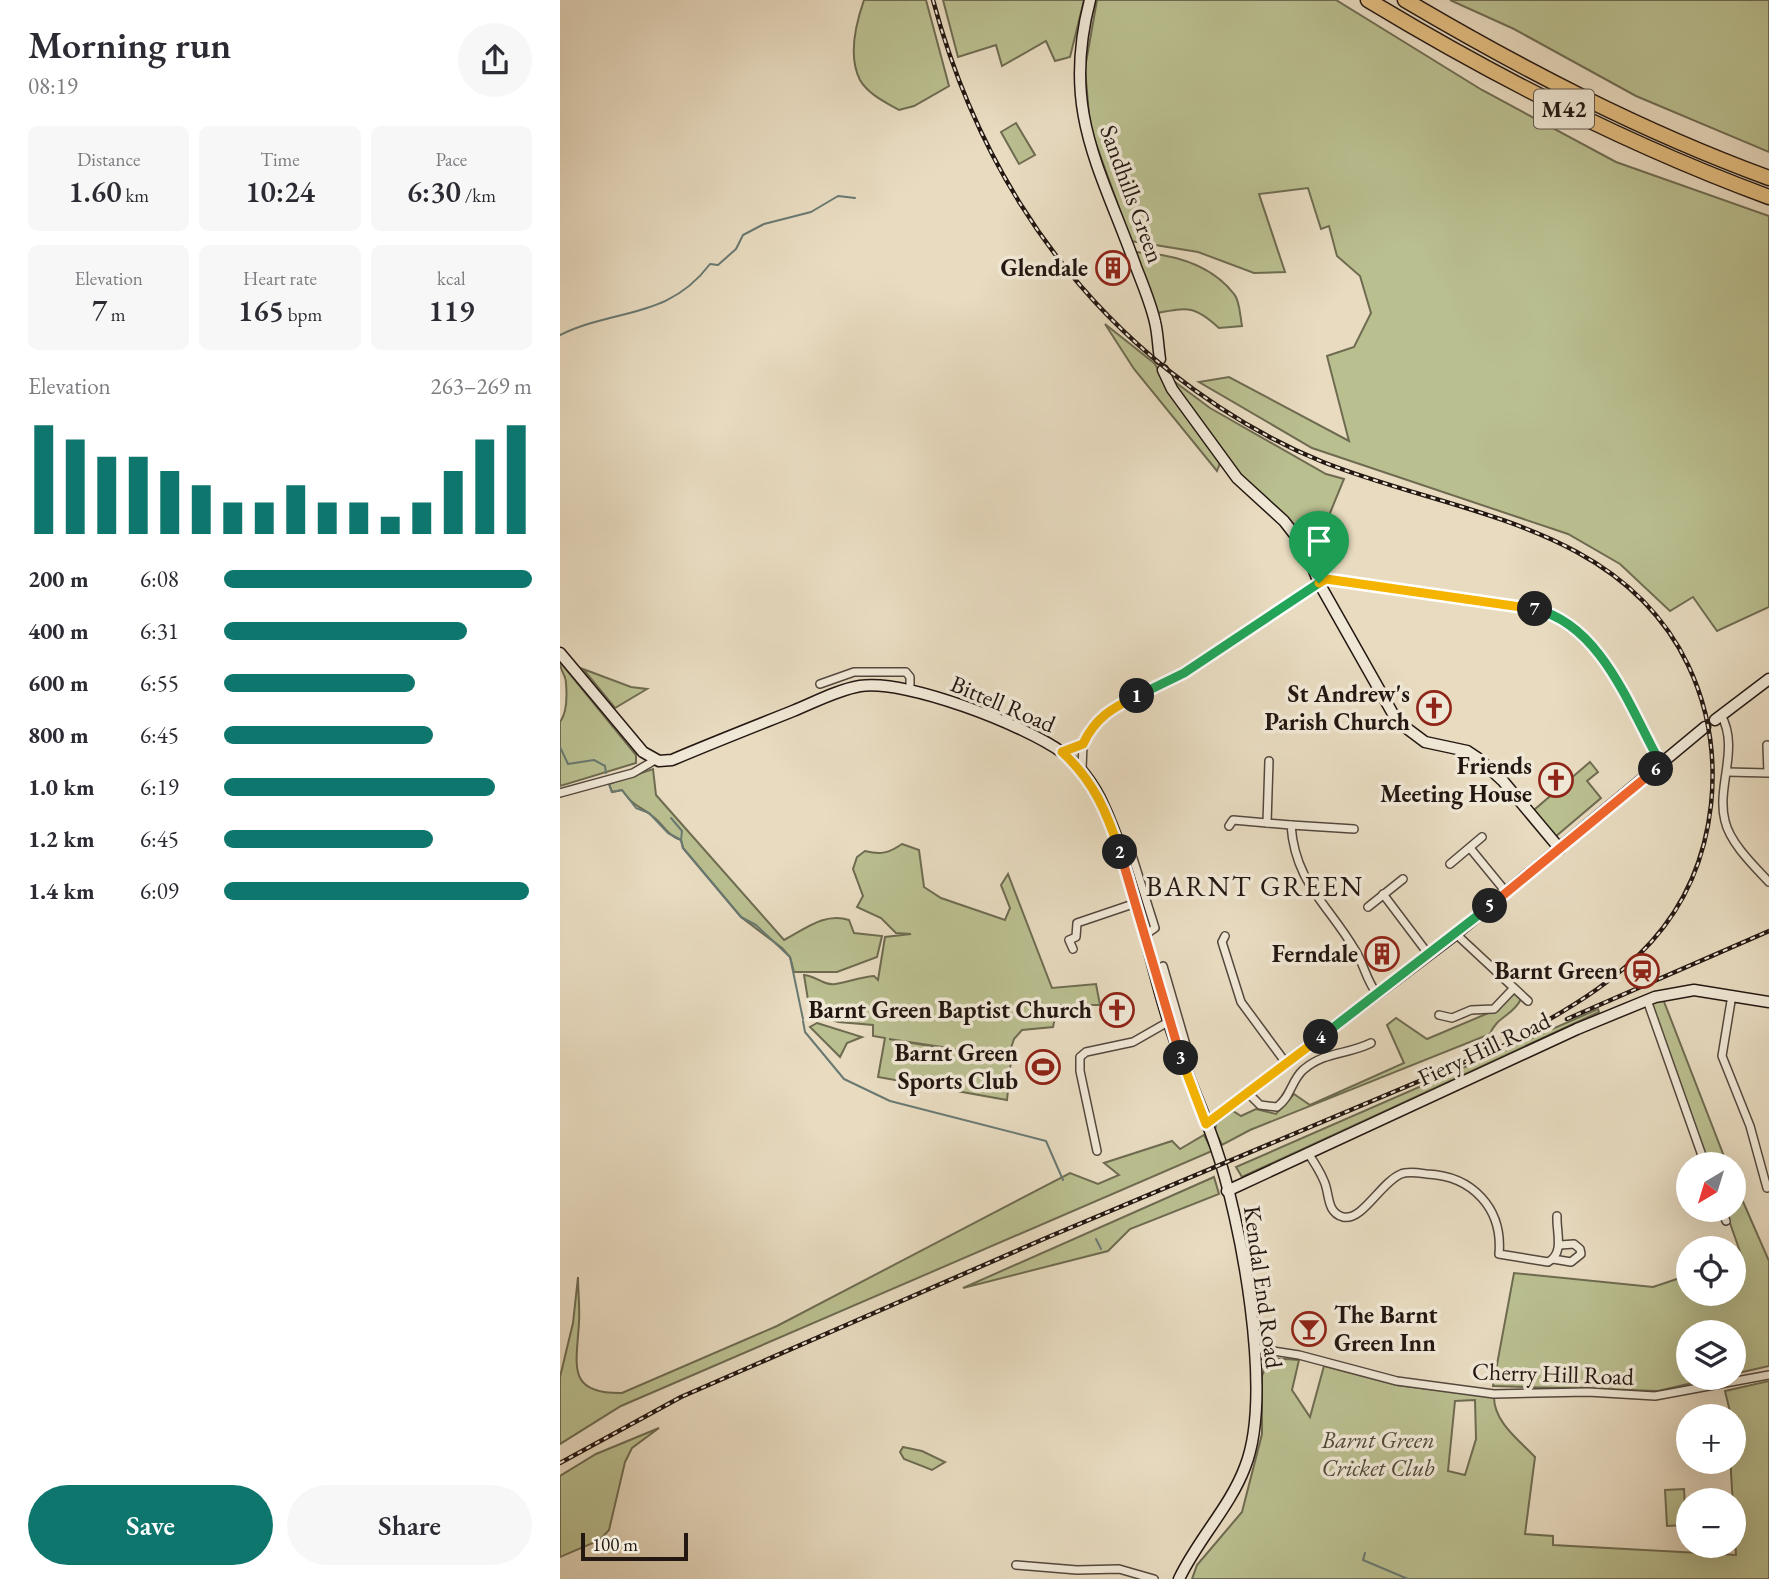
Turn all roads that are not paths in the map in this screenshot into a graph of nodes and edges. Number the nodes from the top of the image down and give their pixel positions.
1 (1090, 0) edge
2 (1368, 0) edge
3 (1405, 0) edge
4 (1769, 178) edge
5 (1769, 197) edge
6 (1319, 583) junction
7 (560, 653) edge
8 (1769, 679) edge
9 (820, 684) dead end
10 (910, 690) junction
11 (1718, 717) joint
12 (1705, 727) dead end
13 (1083, 744) junction
14 (1767, 745) dead end
15 (1062, 752) junction
16 (655, 760) junction
17 (1269, 761) dead end
18 (1661, 764) junction
19 (1082, 770) junction
20 (1727, 772) junction
21 (560, 793) edge
22 (1267, 823) junction
23 (1291, 825) junction
24 (1229, 826) dead end
25 (1353, 829) dead end
26 (1482, 836) dead end
27 (1470, 848) junction
28 (1560, 849) junction
29 (1121, 855) junction
30 (1450, 864) dead end
31 (1403, 879) dead end
32 (1769, 882) edge
33 (1506, 892) junction
34 (1383, 894) junction
35 (1136, 903) junction
36 (1368, 907) dead end
37 (1456, 933) junction
38 (1146, 935) junction
39 (1225, 936) dead end
40 (1073, 950) dead end
41 (1429, 955) junction
42 (1163, 966) dead end
43 (1164, 987) junction
44 (1513, 989) junction
45 (1377, 994) junction
46 (1732, 995) junction
47 (1647, 1000) junction
48 (1528, 1001) dead end
49 (1769, 1002) edge
50 (1439, 1016) dead end
51 (1168, 1022) junction
52 (1370, 1043) dead end
53 (1182, 1046) junction
54 (1362, 1047) junction
55 (1189, 1054) dead end
56 (1368, 1055) dead end
57 (1286, 1063) junction
58 (1248, 1093) junction
59 (1206, 1124) junction
60 (1097, 1151) dead end
61 (1701, 1152) edge
62 (1308, 1153) junction
63 (1767, 1188) dead end
64 (1227, 1191) junction
65 (1558, 1216) dead end
66 (1560, 1245) junction
67 (1553, 1259) junction
68 (1254, 1348) junction
69 (1769, 1375) edge
70 (1016, 1565) dead end
71 (1154, 1579) edge
72 (1179, 1579) edge

1 - 6 street, Sandhills Green
2 - 5 highway, M42
3 - 4 highway, M42
6 - 13 street
6 - 18 street
6 - 28 street, Sandhills Green
7 - 16 street
8 - 11 street
9 - 10 street
10 - 15 street, Bittell Road
10 - 16 street, Bittell Road
11 - 20 street
12 - 18 street
13 - 15 street
13 - 19 street
14 - 20 street
15 - 19 street, Bittell Road
16 - 21 street
17 - 22 street
18 - 28 street
19 - 29 street, Bittell Road
20 - 32 street
22 - 23 street
22 - 24 street
23 - 25 street
23 - 45 street
26 - 27 street
27 - 30 street
27 - 33 street
28 - 33 street
29 - 35 street, Bittell Road
29 - 38 street
31 - 34 street
33 - 37 street
34 - 36 street
34 - 41 street
35 - 38 street, Bittell Road
35 - 40 street
37 - 41 street
37 - 44 street
38 - 43 street, Bittell Road
39 - 57 street
41 - 45 street
42 - 43 street
43 - 51 street, Bittell Road
43 - 53 street
44 - 48 street
44 - 50 street
45 - 57 street
46 - 47 street, Fiery Hill Road
46 - 49 street, Fiery Hill Road
46 - 63 street
47 - 61 street
47 - 62 street, Fiery Hill Road
51 - 53 street, Bittell Road
51 - 60 street
52 - 54 street
53 - 55 street
53 - 59 street, Bittell Road
54 - 56 street
54 - 58 street
57 - 58 street
58 - 59 street
59 - 64 street, Bittell Road
62 - 64 street, Fiery Hill Road
62 - 67 street
64 - 68 street, Kendal End Road
65 - 66 street
66 - 67 street
66 - 67 street
68 - 69 street, Cherry Hill Road
68 - 72 street, Kendal End Road
70 - 71 street

